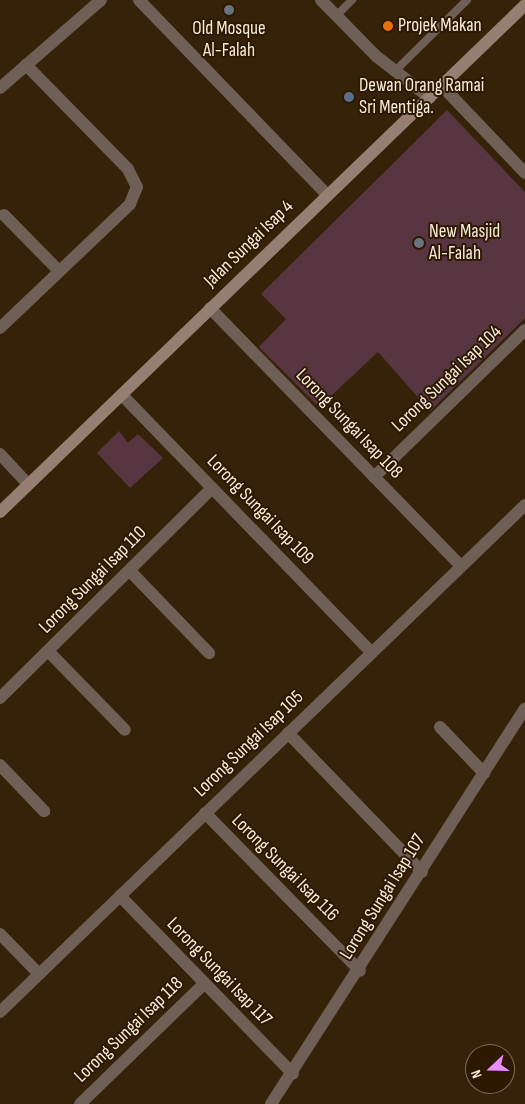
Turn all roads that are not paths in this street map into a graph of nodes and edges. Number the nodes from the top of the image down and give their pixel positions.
1 (101, 0) edge
2 (138, 0) edge
3 (321, 0) edge
4 (352, 0) edge
5 (466, 0) edge
6 (525, 5) edge
7 (336, 16) junction
8 (26, 65) junction
9 (396, 71) junction
10 (442, 86) junction
11 (0, 88) edge
12 (430, 98) junction
13 (525, 173) edge
14 (327, 195) junction
15 (4, 215) dead end
16 (60, 272) junction
17 (210, 308) junction
18 (0, 328) edge
19 (525, 330) edge
20 (122, 395) junction
21 (0, 454) edge
22 (374, 477) junction
23 (28, 484) junction
24 (212, 488) junction
25 (523, 510) edge
26 (0, 512) edge
27 (460, 565) junction
28 (130, 571) junction
29 (48, 651) junction
30 (370, 651) junction
31 (209, 654) dead end
32 (0, 698) edge
33 (525, 708) edge
34 (440, 727) dead end
35 (125, 730) dead end
36 (288, 733) junction
37 (0, 765) edge
38 (484, 773) junction
39 (44, 811) dead end
40 (205, 814) junction
41 (422, 872) junction
42 (120, 896) junction
43 (0, 934) edge
44 (360, 971) junction
45 (39, 974) junction
46 (204, 984) junction
47 (0, 1012) edge
48 (293, 1074) junction
49 (80, 1104) edge
50 (271, 1104) edge

1 - 8 street
2 - 14 street
3 - 7 street
4 - 7 lane
5 - 9 lane
6 - 10 street, Jalan Sungai Isap 4
7 - 9 street
8 - 11 street
8 - 16 street
9 - 12 street
10 - 12 street, Jalan Sungai Isap 4
10 - 13 street
12 - 14 street, Jalan Sungai Isap 4
14 - 17 street, Jalan Sungai Isap 4
15 - 16 street
16 - 18 street
17 - 20 street, Jalan Sungai Isap 4
17 - 22 street, Lorong Sungai Isap 108
19 - 22 street, Lorong Sungai Isap 104
20 - 23 street, Jalan Sungai Isap 4
20 - 24 street, Lorong Sungai Isap 109
21 - 23 street
22 - 27 street, Lorong Sungai Isap 108
23 - 26 street, Jalan Sungai Isap 4
24 - 28 street, Lorong Sungai Isap 110
24 - 30 street, Lorong Sungai Isap 109
25 - 27 street, Lorong Sungai Isap 105
27 - 30 street, Lorong Sungai Isap 105
28 - 29 street, Lorong Sungai Isap 110
28 - 31 street
29 - 32 street, Lorong Sungai Isap 110
29 - 35 street
30 - 36 street, Lorong Sungai Isap 105
33 - 38 street, Lorong Sungai Isap 107
34 - 38 street
36 - 40 street, Lorong Sungai Isap 105
36 - 41 street
37 - 39 street
38 - 41 street, Lorong Sungai Isap 107
40 - 42 street, Lorong Sungai Isap 105
40 - 44 street, Lorong Sungai Isap 116
41 - 44 street, Lorong Sungai Isap 107
42 - 45 street, Lorong Sungai Isap 105
42 - 46 street, Lorong Sungai Isap 117
43 - 45 street
44 - 48 street, Lorong Sungai Isap 107
45 - 47 street, Lorong Sungai Isap 105
46 - 48 street, Lorong Sungai Isap 117
46 - 49 street, Lorong Sungai Isap 118
48 - 50 street, Lorong Sungai Isap 107

